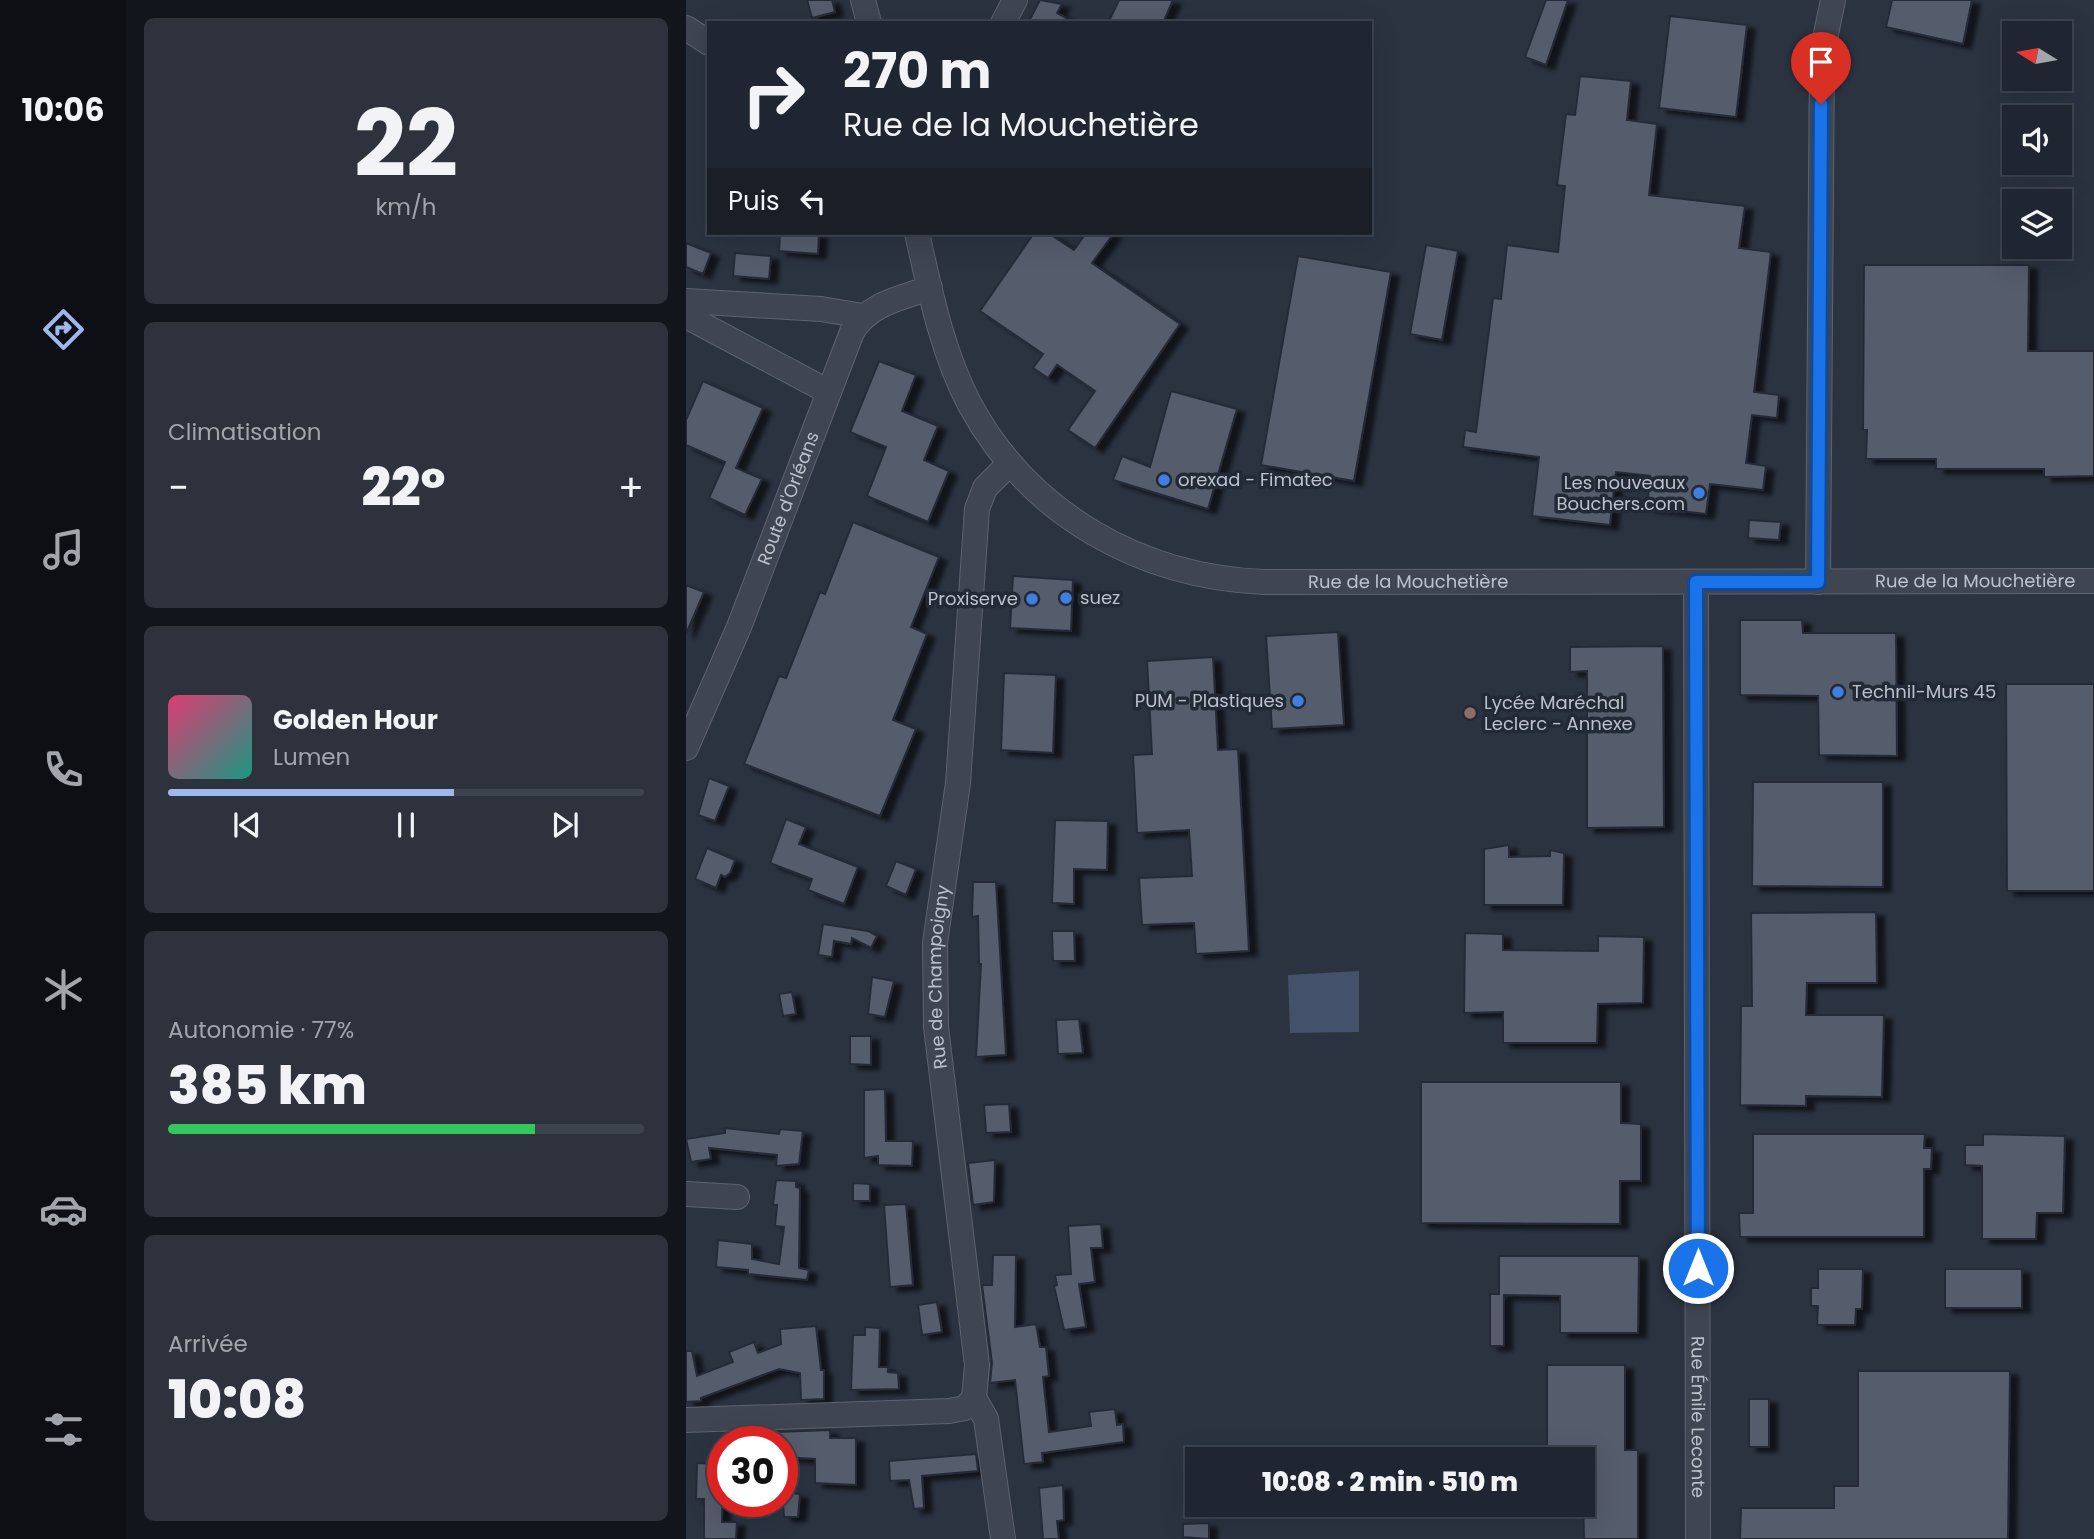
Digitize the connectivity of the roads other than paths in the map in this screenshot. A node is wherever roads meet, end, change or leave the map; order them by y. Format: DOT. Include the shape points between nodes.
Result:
graph roads {
  1 [pos="863,0"];
  2 [pos="1015,0"];
  3 [pos="1833,0"];
  4 [pos="868,21"];
  5 [pos="1004,21"];
  6 [pos="686,28"];
  7 [pos="707,42"];
  8 [pos="918,235"];
  9 [pos="930,289"];
  10 [pos="686,301"];
  11 [pos="686,316"];
  12 [pos="863,316"];
  13 [pos="829,392"];
  14 [pos="1009,464"];
  15 [pos="2094,581"];
  16 [pos="1696,582"];
  17 [pos="1818,582"];
  18 [pos="686,748"];
  19 [pos="686,1194"];
  20 [pos="737,1197"];
  21 [pos="974,1398"];
  22 [pos="686,1420"];
  23 [pos="1003,1539"];
  24 [pos="1698,1539"];
  1 -- 4 [label="street"];
  2 -- 5 [label="street"];
  3 -- 17 [label="street" via="1822,52"];
  6 -- 7 [label="street"];
  8 -- 9 [label="street, Rue de la Mouchetière"];
  9 -- 12 [label="street"];
  9 -- 14 [label="street, Rue de la Mouchetière" via="962,387"];
  10 -- 12 [label="street"];
  11 -- 13 [label="street"];
  12 -- 13 [label="street, Route d'Orléans" via="848,340"];
  13 -- 18 [label="street, Route d'Orléans" via="744,614"];
  14 -- 16 [label="street, Rue de la Mouchetière" via="1054,507 1090,532 1142,559 1190,573 1265,582"];
  14 -- 21 [label="street, Rue de Champoigny" via="985,488 978,509 958,783 935,943 936,1027 977,1365"];
  15 -- 17 [label="street, Rue de la Mouchetière"];
  16 -- 17 [label="street, Rue de la Mouchetière"];
  16 -- 24 [label="street, Rue Émile Leconte"];
  19 -- 20 [label="street"];
  21 -- 22 [label="street" via="965,1408 949,1411"];
  21 -- 23 [label="street, Rue de Champoigny" via="986,1419"];
}
